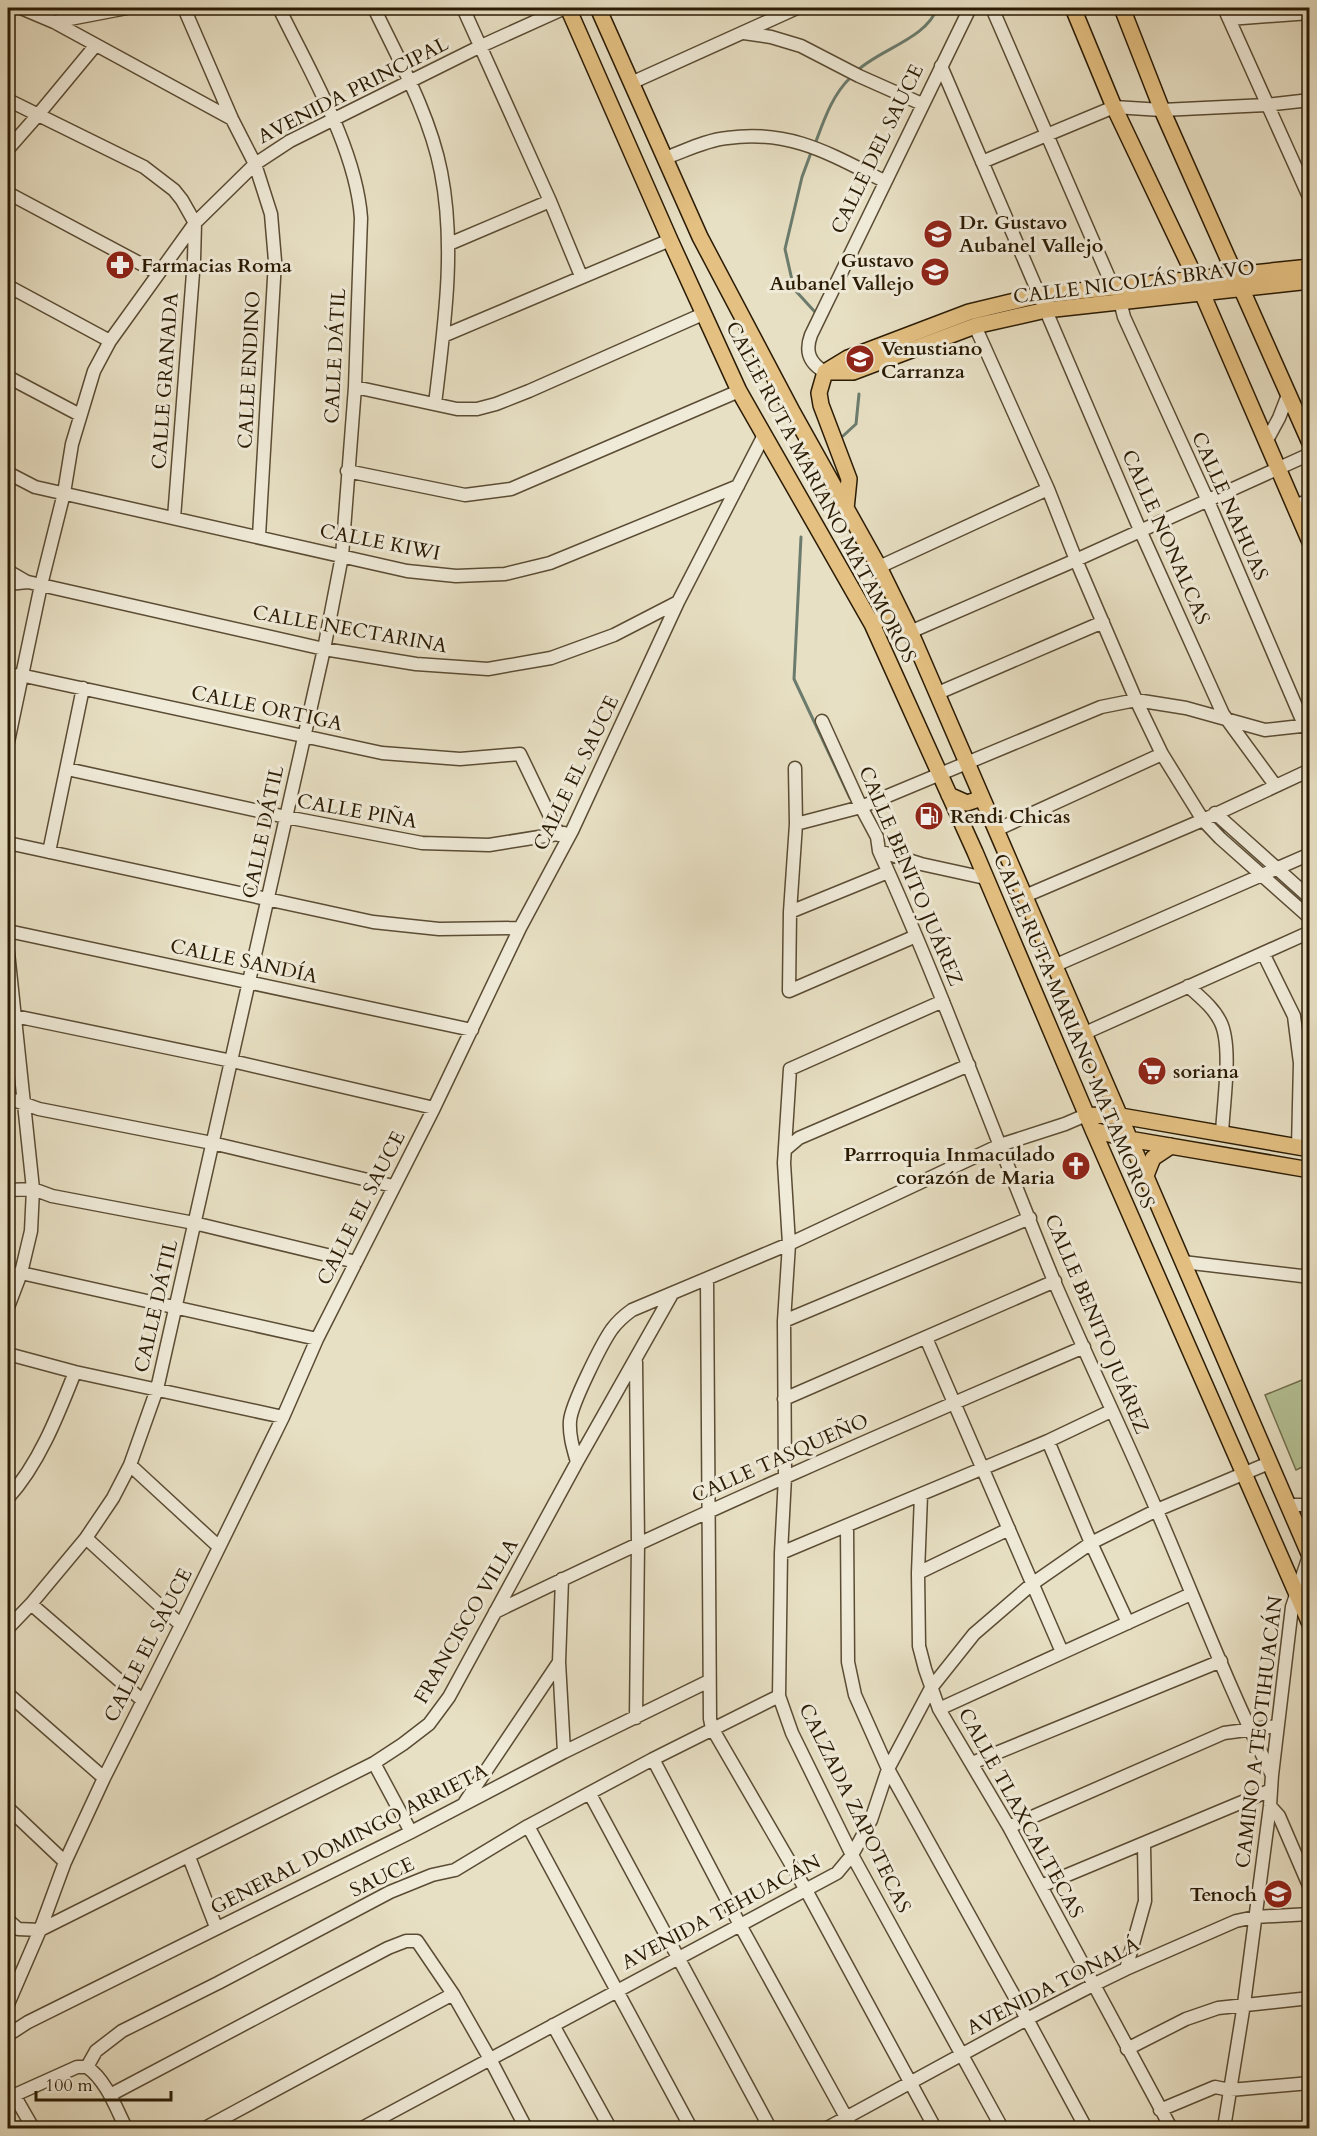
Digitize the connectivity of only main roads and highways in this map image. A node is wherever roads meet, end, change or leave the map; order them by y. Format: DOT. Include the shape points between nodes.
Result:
graph roads {
  1 [pos="567,8"];
  2 [pos="598,8"];
  3 [pos="1073,8"];
  4 [pos="1122,8"];
  5 [pos="1310,267"];
  6 [pos="1238,282"];
  7 [pos="1310,282"];
  8 [pos="1199,286"];
  9 [pos="1043,303"];
  10 [pos="825,372"];
  11 [pos="1310,442"];
  12 [pos="846,509"];
  13 [pos="1310,542"];
  14 [pos="872,624"];
  15 [pos="909,628"];
  16 [pos="949,795"];
  17 [pos="982,798"];
  18 [pos="1086,1115"];
  19 [pos="1121,1116"];
  20 [pos="1093,1130"];
  21 [pos="1129,1139"];
  22 [pos="1171,1146"];
  23 [pos="1304,1149"];
  24 [pos="1310,1170"];
  25 [pos="1145,1178"];
  26 [pos="1309,1556"];
  27 [pos="1310,1624"];
  1 -- 14 [label="main road, CALLE RUTA MARIANO MATAMOROS" via="739,392"];
  2 -- 12 [label="main road, CALLE RUTA MARIANO MATAMOROS" via="700,237"];
  3 -- 8 [label="main road" via="1114,107"];
  4 -- 6 [label="main road"];
  5 -- 6 [label="main road, CALLE NICOLÁS BRAVO"];
  6 -- 7 [label="main road, CALLE NICOLÁS BRAVO"];
  6 -- 8 [label="main road, CALLE NICOLÁS BRAVO"];
  6 -- 11 [label="main road"];
  8 -- 9 [label="main road, CALLE NICOLÁS BRAVO"];
  8 -- 13 [label="main road"];
  9 -- 10 [label="main road, CALLE NICOLÁS BRAVO" via="853,372"];
  9 -- 10 [label="main road, CALLE NICOLÁS BRAVO" via="969,312 848,358"];
  10 -- 12 [label="main road" via="819,393 849,479"];
  12 -- 15 [label="main road, CALLE RUTA MARIANO MATAMOROS"];
  14 -- 15 [label="main road" via="887,616"];
  14 -- 16 [label="main road, CALLE RUTA MARIANO MATAMOROS"];
  15 -- 17 [label="main road, CALLE RUTA MARIANO MATAMOROS"];
  16 -- 17 [label="main road" via="967,803"];
  16 -- 18 [label="main road, CALLE RUTA MARIANO MATAMOROS"];
  17 -- 19 [label="main road, CALLE RUTA MARIANO MATAMOROS"];
  18 -- 19 [label="main road"];
  18 -- 20 [label="main road, CALLE RUTA MARIANO MATAMOROS"];
  19 -- 21 [label="main road, CALLE RUTA MARIANO MATAMOROS"];
  19 -- 23 [label="main road"];
  20 -- 21 [label="main road"];
  20 -- 27 [label="main road, CALLE RUTA MARIANO MATAMOROS"];
  21 -- 22 [label="main road"];
  21 -- 25 [label="main road, CALLE RUTA MARIANO MATAMOROS"];
  22 -- 24 [label="main road"];
  22 -- 25 [label="main road" via="1153,1158"];
  25 -- 26 [label="main road, CALLE RUTA MARIANO MATAMOROS"];
}
